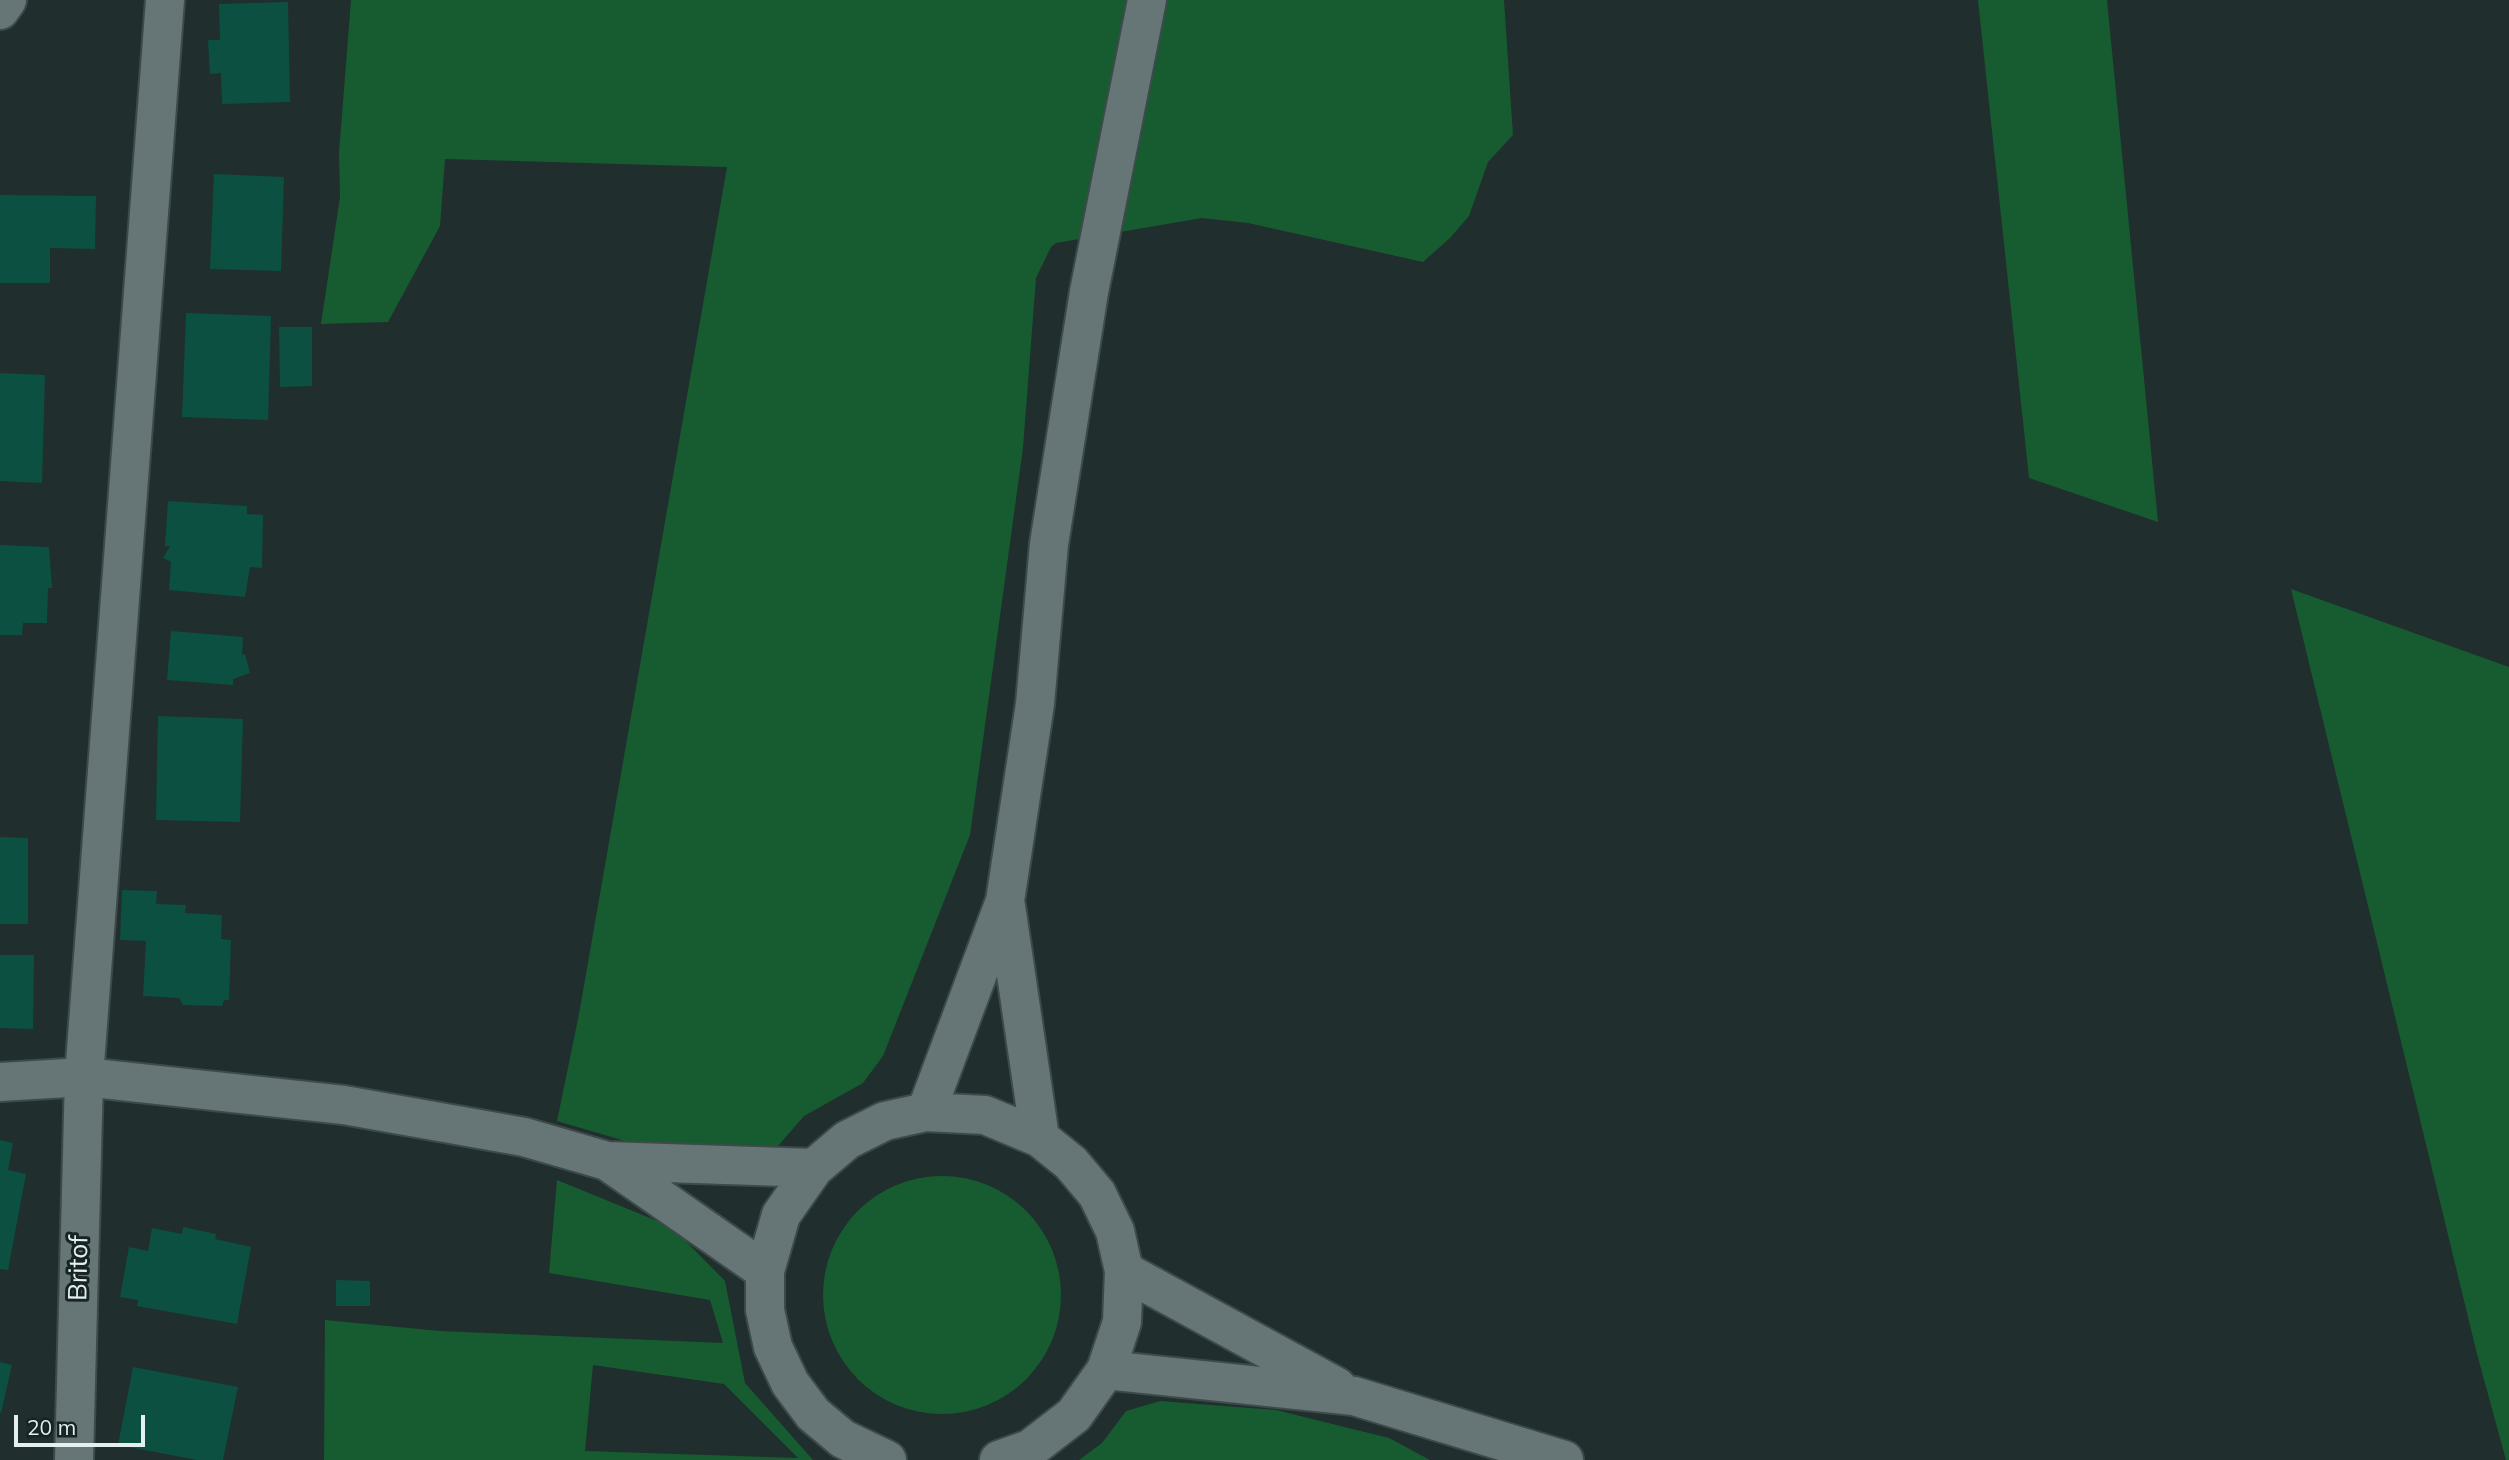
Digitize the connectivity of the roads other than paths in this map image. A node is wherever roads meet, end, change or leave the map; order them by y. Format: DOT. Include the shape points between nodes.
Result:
graph roads {
  1 [pos="7,0"];
  2 [pos="165,0"];
  3 [pos="1147,0"];
  4 [pos="0,10"];
  5 [pos="1005,901"];
  6 [pos="84,1077"];
  7 [pos="0,1082"];
  8 [pos="926,1112"];
  9 [pos="1040,1138"];
  10 [pos="607,1161"];
  11 [pos="814,1167"];
  12 [pos="765,1271"];
  13 [pos="1124,1271"];
  14 [pos="1105,1370"];
  15 [pos="1354,1396"];
  16 [pos="880,1459"];
  17 [pos="74,1460"];
  18 [pos="999,1460"];
  19 [pos="1564,1460"];
  1 -- 4 [label="main road"];
  2 -- 6 [label="main road, Britof"];
  3 -- 5 [label="main road" via="1089,292 1059,478 1035,704"];
  5 -- 8 [label="main road"];
  5 -- 9 [label="main road"];
  6 -- 7 [label="main road"];
  6 -- 10 [label="main road" via="344,1105 524,1137"];
  6 -- 17 [label="main road, Britof"];
  8 -- 9 [label="main road" via="985,1115"];
  8 -- 11 [label="main road" via="875,1125 846,1140"];
  9 -- 13 [label="main road" via="1071,1163 1097,1194 1115,1231"];
  10 -- 11 [label="main road"];
  10 -- 12 [label="main road"];
  11 -- 12 [label="main road" via="781,1215"];
  12 -- 16 [label="main road" via="765,1310 773,1347 790,1383 813,1414 843,1439"];
  13 -- 14 [label="main road" via="1122,1322"];
  13 -- 15 [label="main road"];
  14 -- 15 [label="main road"];
  14 -- 18 [label="main road" via="1074,1415 1030,1449"];
  15 -- 19 [label="main road"];
}
